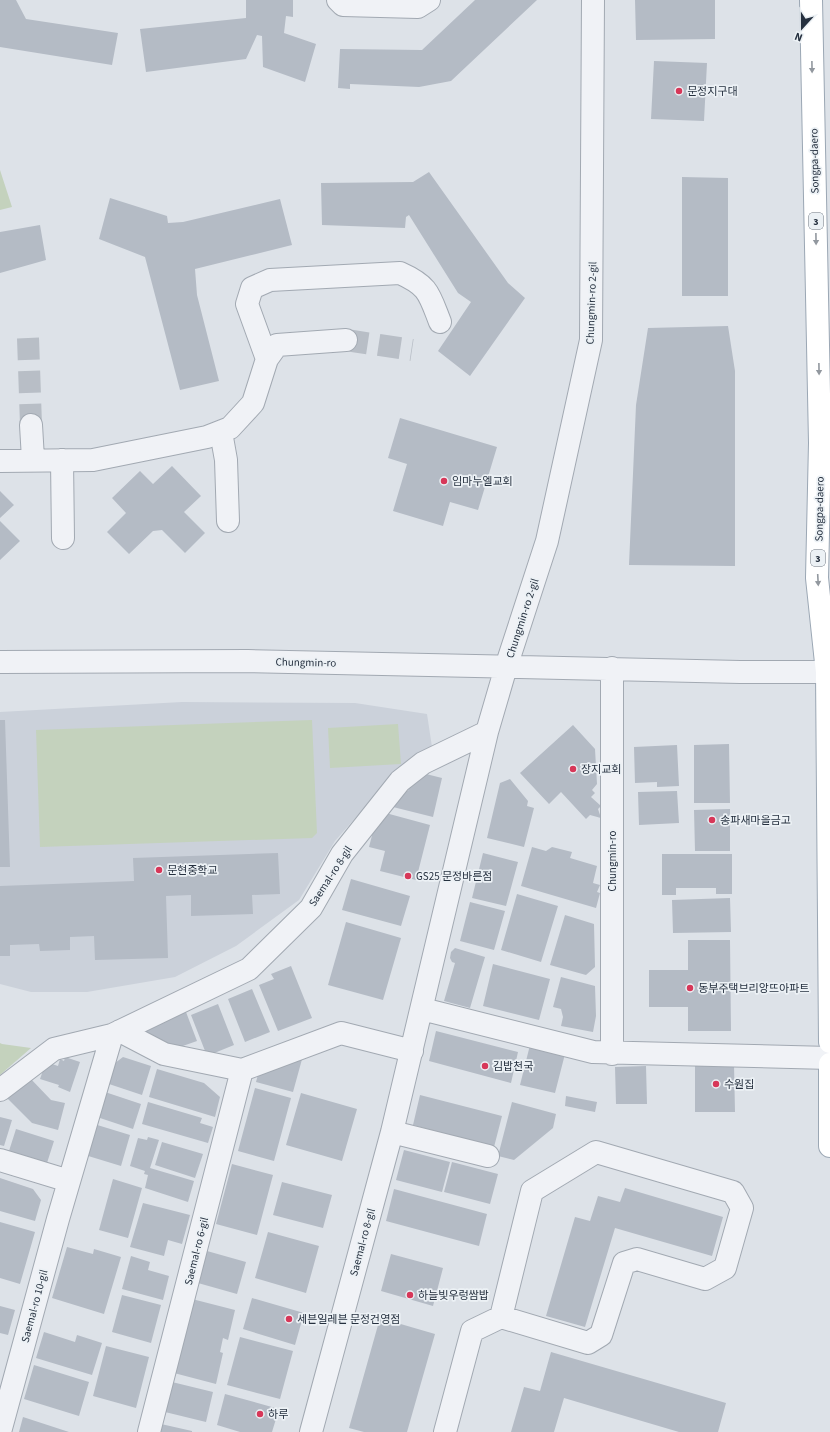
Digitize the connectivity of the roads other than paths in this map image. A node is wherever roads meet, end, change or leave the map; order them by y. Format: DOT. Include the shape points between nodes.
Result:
graph roads {
  1 [pos="338,0"];
  2 [pos="429,0"];
  3 [pos="593,0"];
  4 [pos="811,0"];
  5 [pos="440,322"];
  6 [pos="346,340"];
  7 [pos="267,359"];
  8 [pos="31,425"];
  9 [pos="220,432"];
  10 [pos="33,459"];
  11 [pos="62,460"];
  12 [pos="0,461"];
  13 [pos="228,521"];
  14 [pos="63,538"];
  15 [pos="0,662"];
  16 [pos="506,667"];
  17 [pos="612,668"];
  18 [pos="829,669"];
  19 [pos="488,732"];
  20 [pos="422,1009"];
  21 [pos="116,1033"];
  22 [pos="830,1042"];
  23 [pos="412,1051"];
  24 [pos="612,1054"];
  25 [pos="830,1058"];
  26 [pos="830,1064"];
  27 [pos="242,1070"];
  28 [pos="0,1090"];
  29 [pos="830,1094"];
  30 [pos="392,1132"];
  31 [pos="830,1146"];
  32 [pos="488,1156"];
  33 [pos="0,1160"];
  34 [pos="69,1181"];
  35 [pos="501,1317"];
  36 [pos="0,1432"];
  37 [pos="149,1432"];
  38 [pos="310,1432"];
  39 [pos="445,1432"];
  1 -- 2 [label="street" via="343,5 418,7"];
  3 -- 16 [label="street, Chungmin-ro 2-gil" via="591,340 547,541"];
  4 -- 18 [label="main road, Songpa-daero / 3, one-way" via="820,443 817,578"];
  5 -- 7 [label="street" via="427,290 417,281 400,273 270,280 252,288 247,304"];
  6 -- 7 [label="street" via="277,345"];
  7 -- 9 [label="street" via="253,403 230,428"];
  8 -- 10 [label="street"];
  9 -- 11 [label="street" via="93,460"];
  9 -- 13 [label="street" via="226,460"];
  10 -- 11 [label="street"];
  10 -- 12 [label="street"];
  11 -- 14 [label="street"];
  15 -- 16 [label="street, Chungmin-ro" via="248,660"];
  16 -- 17 [label="street, Chungmin-ro"];
  16 -- 19 [label="street, Saemal-ro 8-gil"];
  17 -- 18 [label="street, Chungmin-ro"];
  17 -- 24 [label="street, Chungmin-ro"];
  18 -- 22 [label="main road, Songpa-daero / 3"];
  19 -- 20 [label="street, Saemal-ro 8-gil"];
  19 -- 21 [label="street, Saemal-ro 8-gil" via="423,763 400,781 342,854 311,908 249,970"];
  20 -- 23 [label="street, Saemal-ro 8-gil"];
  20 -- 24 [label="street" via="593,1052"];
  21 -- 27 [label="street" via="164,1054"];
  21 -- 28 [label="street, Saemal-ro 8-gil" via="54,1049"];
  21 -- 34 [label="street, Saemal-ro 10-gil"];
  23 -- 27 [label="street" via="341,1033"];
  23 -- 30 [label="street, Saemal-ro 8-gil"];
  24 -- 25 [label="street"];
  26 -- 29 [label="main road"];
  27 -- 37 [label="street, Saemal-ro 6-gil"];
  29 -- 31 [label="main road"];
  30 -- 32 [label="street"];
  30 -- 38 [label="street, Saemal-ro 8-gil"];
  33 -- 34 [label="street"];
  34 -- 36 [label="street, Saemal-ro 10-gil"];
  35 -- 35 [label="street" via="532,1191 596,1152 732,1192 742,1208 725,1268 705,1279 637,1258 624,1263 601,1335 588,1343"];
  35 -- 39 [label="street" via="472,1331"];
}
